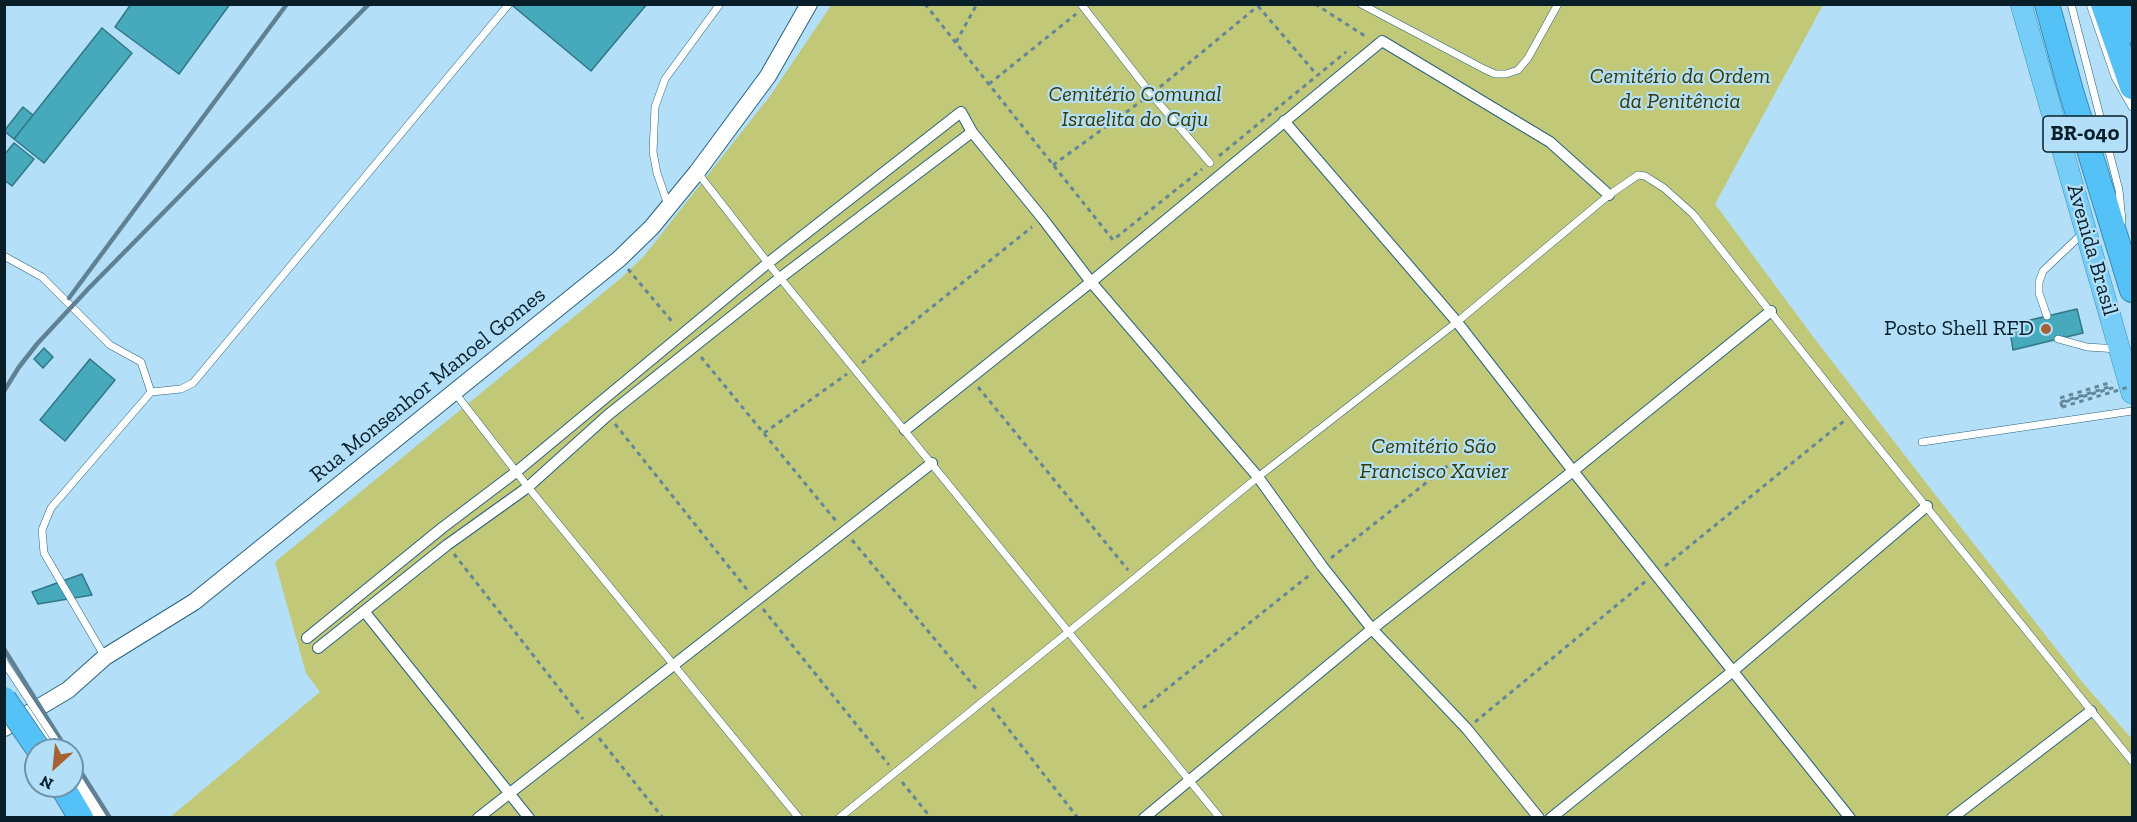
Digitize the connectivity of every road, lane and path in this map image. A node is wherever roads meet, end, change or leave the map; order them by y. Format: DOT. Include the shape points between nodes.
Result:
graph roads {
  1 [pos="509,4"];
  2 [pos="720,4"];
  3 [pos="809,4"];
  4 [pos="925,4"];
  5 [pos="977,4"];
  6 [pos="1315,4"];
  7 [pos="1361,4"];
  8 [pos="1558,4"];
  9 [pos="2020,4"];
  10 [pos="2047,4"];
  11 [pos="2071,4"];
  12 [pos="2090,4"];
  13 [pos="2103,4"];
  14 [pos="2122,4"];
  15 [pos="1257,5"];
  16 [pos="1083,6"];
  17 [pos="2133,31"];
  18 [pos="956,42"];
  19 [pos="1358,42"];
  20 [pos="1350,49"];
  21 [pos="1317,75"];
  22 [pos="989,84"];
  23 [pos="2133,87"];
  24 [pos="1151,94"];
  25 [pos="2133,108"];
  26 [pos="1284,121"];
  27 [pos="972,132"];
  28 [pos="1210,163"];
  29 [pos="1053,165"];
  30 [pos="698,172"];
  31 [pos="1609,195"];
  32 [pos="669,207"];
  33 [pos="1043,219"];
  34 [pos="2087,230"];
  35 [pos="4,256"];
  36 [pos="768,263"];
  37 [pos="2125,263"];
  38 [pos="780,278"];
  39 [pos="1091,282"];
  40 [pos="2133,290"];
  41 [pos="1771,311"];
  42 [pos="2048,316"];
  43 [pos="1457,322"];
  44 [pos="2058,339"];
  45 [pos="2120,349"];
  46 [pos="855,369"];
  47 [pos="971,378"];
  48 [pos="2131,385"];
  49 [pos="151,392"];
  50 [pos="454,392"];
  51 [pos="2133,411"];
  52 [pos="608,415"];
  53 [pos="905,430"];
  54 [pos="764,434"];
  55 [pos="1922,442"];
  56 [pos="932,463"];
  57 [pos="1450,464"];
  58 [pos="1573,471"];
  59 [pos="516,472"];
  60 [pos="1258,477"];
  61 [pos="528,487"];
  62 [pos="1927,506"];
  63 [pos="447,545"];
  64 [pos="1322,566"];
  65 [pos="1135,578"];
  66 [pos="755,600"];
  67 [pos="364,611"];
  68 [pos="1372,629"];
  69 [pos="1069,630"];
  70 [pos="307,638"];
  71 [pos="318,648"];
  72 [pos="105,657"];
  73 [pos="4,662"];
  74 [pos="674,665"];
  75 [pos="1733,671"];
  76 [pos="4,699"];
  77 [pos="2091,711"];
  78 [pos="31,712"];
  79 [pos="1137,713"];
  80 [pos="4,728"];
  81 [pos="592,729"];
  82 [pos="31,738"];
  83 [pos="47,738"];
  84 [pos="54,738"];
  85 [pos="2133,761"];
  86 [pos="894,772"];
  87 [pos="1190,780"];
  88 [pos="84,785"];
  89 [pos="509,792"];
  90 [pos="84,796"];
  91 [pos="69,798"];
  92 [pos="81,818"];
  93 [pos="98,818"];
  94 [pos="104,818"];
  95 [pos="478,818"];
  96 [pos="529,818"];
  97 [pos="663,818"];
  98 [pos="799,818"];
  99 [pos="839,818"];
  100 [pos="932,818"];
  101 [pos="1144,818"];
  102 [pos="1220,818"];
  103 [pos="1539,818"];
  104 [pos="1551,818"];
  105 [pos="1850,818"];
  106 [pos="1952,818"];
  1 -- 49 [label="lane" via="193,383 181,389"];
  2 -- 32 [label="lane" via="665,79 655,107 653,152"];
  3 -- 30 [label="street, Rua Monsenhor Manoel Gomes" via="768,76"];
  4 -- 18 [label="path"];
  5 -- 18 [label="path"];
  6 -- 19 [label="path" via="1366,35"];
  7 -- 8 [label="lane" via="1495,74 1518,70"];
  9 -- 34 [label="highway, Avenida Brasil"];
  10 -- 37 [label="highway, Avenida Brasil / BR-040"];
  11 -- 37 [label="lane" via="2120,190"];
  12 -- 25 [label="lane" via="2115,77"];
  13 -- 23 [label="highway, BR-040"];
  14 -- 17 [label="highway"];
  15 -- 21 [label="path"];
  15 -- 24 [label="path"];
  16 -- 22 [label="path"];
  16 -- 24 [label="lane"];
  18 -- 22 [label="path"];
  20 -- 21 [label="path"];
  21 -- 28 [label="path"];
  22 -- 29 [label="path"];
  24 -- 28 [label="lane"];
  24 -- 29 [label="path"];
  26 -- 31 [label="street" via="1382,41 1550,142"];
  26 -- 39 [label="street"];
  26 -- 43 [label="street"];
  27 -- 33 [label="street"];
  27 -- 36 [label="street" via="961,112"];
  27 -- 38 [label="street"];
  28 -- 29 [label="path" via="1113,240"];
  30 -- 32 [label="street, Rua Monsenhor Manoel Gomes"];
  30 -- 36 [label="lane"];
  31 -- 41 [label="lane" via="1638,175 1664,188 1694,214"];
  31 -- 43 [label="lane"];
  32 -- 50 [label="street, Rua Monsenhor Manoel Gomes" via="619,259"];
  33 -- 39 [label="street"];
  33 -- 46 [label="path"];
  34 -- 42 [label="lane" via="2043,271 2039,293"];
  34 -- 45 [label="highway, Avenida Brasil"];
  35 -- 49 [label="lane" via="42,277 110,345 141,362"];
  36 -- 38 [label="lane"];
  36 -- 59 [label="street"];
  37 -- 40 [label="highway, Avenida Brasil / BR-040"];
  38 -- 46 [label="lane"];
  38 -- 52 [label="street"];
  39 -- 47 [label="street"];
  39 -- 60 [label="street"];
  41 -- 58 [label="street"];
  41 -- 62 [label="lane"];
  43 -- 58 [label="street"];
  43 -- 60 [label="lane"];
  44 -- 45 [label="lane" via="2087,347"];
  45 -- 48 [label="highway, Avenida Brasil"];
  46 -- 53 [label="lane"];
  46 -- 54 [label="path"];
  47 -- 53 [label="street"];
  47 -- 65 [label="path"];
  48 -- 48 [label="path, bridge" via="2062,407 2061,403 2112,388 2112,386 2061,402 2060,398"];
  49 -- 72 [label="lane" via="55,502 42,530 48,563"];
  50 -- 59 [label="lane"];
  50 -- 72 [label="street, Rua Monsenhor Manoel Gomes" via="194,602"];
  51 -- 55 [label="lane"];
  52 -- 61 [label="street"];
  52 -- 66 [label="path"];
  53 -- 56 [label="lane"];
  56 -- 66 [label="street"];
  56 -- 69 [label="lane"];
  57 -- 64 [label="path"];
  58 -- 68 [label="street"];
  58 -- 75 [label="street"];
  59 -- 61 [label="lane"];
  59 -- 70 [label="street"];
  60 -- 64 [label="street"];
  60 -- 65 [label="lane"];
  61 -- 63 [label="street"];
  61 -- 74 [label="lane"];
  62 -- 75 [label="street"];
  62 -- 77 [label="lane"];
  63 -- 67 [label="street"];
  63 -- 81 [label="path"];
  64 -- 68 [label="street"];
  64 -- 79 [label="path"];
  65 -- 69 [label="lane"];
  66 -- 74 [label="street"];
  66 -- 86 [label="path"];
  67 -- 71 [label="street"];
  67 -- 89 [label="street"];
  68 -- 87 [label="street"];
  68 -- 103 [label="street" via="1467,729"];
  69 -- 79 [label="lane"];
  69 -- 86 [label="lane"];
  72 -- 78 [label="street, Rua Monsenhor Manoel Gomes" via="68,690"];
  73 -- 84 [label="lane, bridge"];
  74 -- 81 [label="street"];
  74 -- 98 [label="lane"];
  75 -- 104 [label="street"];
  75 -- 105 [label="street"];
  76 -- 82 [label="highway, bridge"];
  77 -- 85 [label="lane"];
  77 -- 106 [label="street"];
  78 -- 80 [label="street, Rua Monsenhor Manoel Gomes"];
  78 -- 83 [label="lane"];
  79 -- 87 [label="lane"];
  81 -- 89 [label="street"];
  81 -- 97 [label="path"];
  86 -- 99 [label="lane"];
  86 -- 100 [label="path"];
  87 -- 101 [label="street"];
  87 -- 102 [label="lane"];
  88 -- 94 [label="lane"];
  89 -- 95 [label="street"];
  89 -- 96 [label="street"];
  90 -- 93 [label="lane"];
  91 -- 92 [label="highway"];
}
